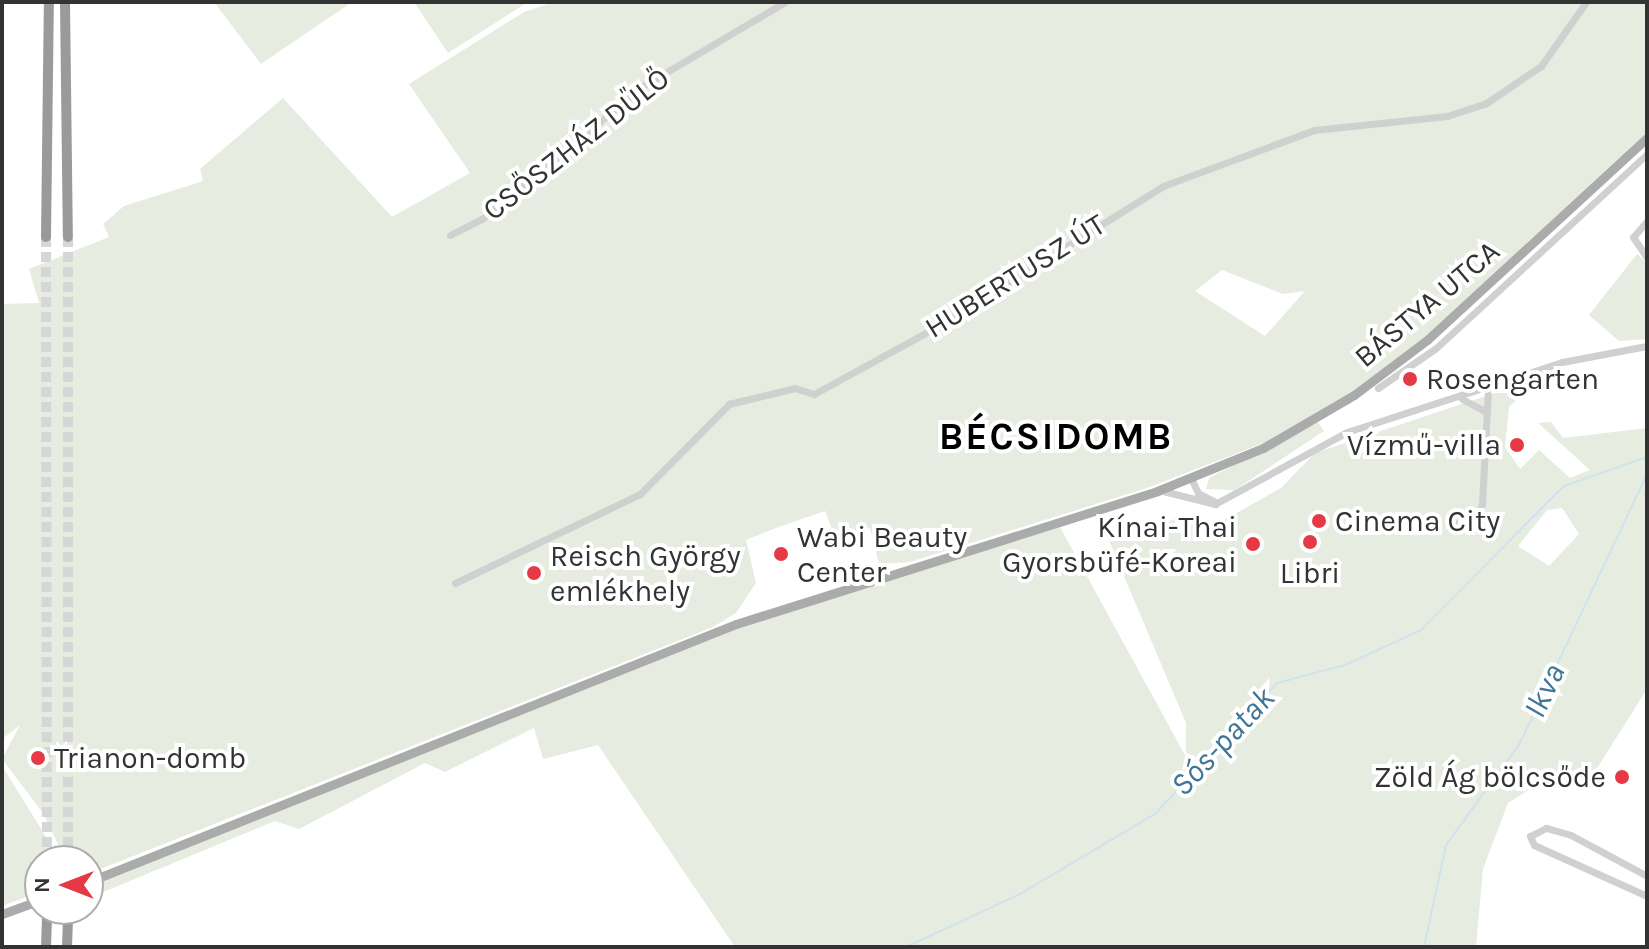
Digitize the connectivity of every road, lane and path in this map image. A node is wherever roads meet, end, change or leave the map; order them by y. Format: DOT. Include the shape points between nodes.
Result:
graph roads {
  1 [pos="49,2"];
  2 [pos="65,2"];
  3 [pos="785,2"];
  4 [pos="1586,2"];
  5 [pos="1647,138"];
  6 [pos="1647,154"];
  7 [pos="1647,221"];
  8 [pos="450,235"];
  9 [pos="46,237"];
  10 [pos="68,237"];
  11 [pos="1647,258"];
  12 [pos="1647,346"];
  13 [pos="1378,388"];
  14 [pos="1488,388"];
  15 [pos="1455,399"];
  16 [pos="1486,412"];
  17 [pos="1212,470"];
  18 [pos="1191,478"];
  19 [pos="1157,491"];
  20 [pos="1196,496"];
  21 [pos="1459,522"];
  22 [pos="455,583"];
  23 [pos="104,876"];
  24 [pos="1647,876"];
  25 [pos="1647,896"];
  26 [pos="24,906"];
  27 [pos="2,914"];
  28 [pos="47,925"];
  29 [pos="68,925"];
  30 [pos="46,947"];
  31 [pos="67,947"];
  1 -- 9 [label="highway"];
  2 -- 10 [label="highway"];
  3 -- 8 [label="street, CSŐSZHÁZ DŰLŐ" via="643,86 482,219"];
  4 -- 22 [label="street, HUBERTUSZ ÚT" via="1541,66 1485,104 1434,118 1314,130 1163,186 940,325 814,394 795,388 729,404 640,494"];
  5 -- 17 [label="main road, BÁSTYA UTCA" via="1391,369 1298,430"];
  6 -- 13 [label="street" via="1436,348"];
  7 -- 11 [label="street" via="1633,247"];
  12 -- 14 [label="street" via="1569,360"];
  14 -- 15 [label="street"];
  14 -- 16 [label="street"];
  15 -- 16 [label="street" via="1476,401"];
  15 -- 20 [label="street" via="1336,436 1220,502"];
  16 -- 21 [label="street" via="1482,504 1475,528"];
  17 -- 18 [label="main road, BÁSTYA UTCA"];
  17 -- 20 [label="street" via="1199,480"];
  18 -- 19 [label="main road, BÁSTYA UTCA"];
  18 -- 20 [label="street"];
  19 -- 20 [label="street"];
  19 -- 23 [label="main road, BÁSTYA UTCA" via="794,603"];
  24 -- 25 [label="street" via="1558,831 1536,829 1530,836 1534,845"];
  26 -- 27 [label="main road"];
  28 -- 30 [label="highway"];
  29 -- 31 [label="highway"];
}
